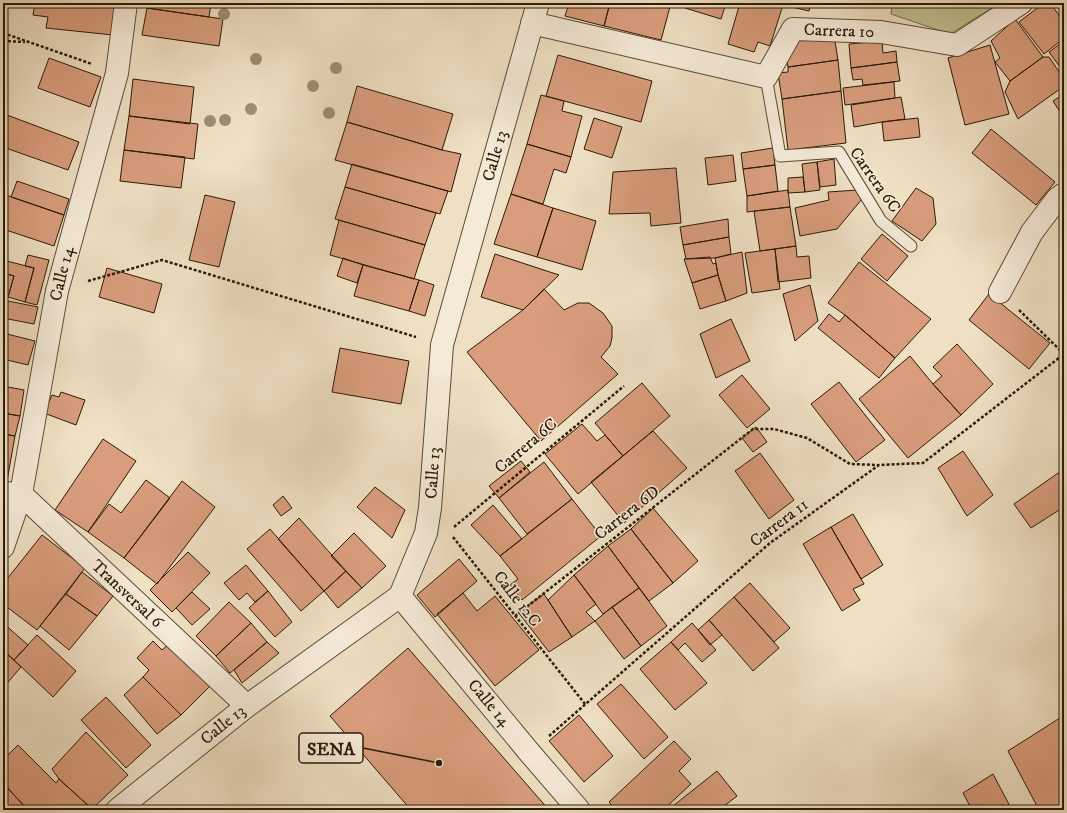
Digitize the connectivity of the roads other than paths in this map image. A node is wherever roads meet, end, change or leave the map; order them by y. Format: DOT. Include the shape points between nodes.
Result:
graph roads {
  1 [pos="126,3"];
  2 [pos="1021,3"];
  3 [pos="535,13"];
  4 [pos="766,77"];
  5 [pos="1064,194"];
  6 [pos="912,246"];
  7 [pos="1000,292"];
  8 [pos="12,493"];
  9 [pos="3,546"];
  10 [pos="400,596"];
  11 [pos="247,706"];
  12 [pos="117,810"];
  13 [pos="579,810"];
  1 -- 8 [label="street, Calle 14" via="117,73 56,291"];
  2 -- 4 [label="street, Carrera 10" via="957,45 881,32 793,30"];
  3 -- 4 [label="street"];
  3 -- 10 [label="street, Calle 13" via="442,345 426,533"];
  4 -- 6 [label="lane, Carrera 6C" via="780,156 839,152 881,221"];
  5 -- 7 [label="street" via="1057,199 1032,232"];
  8 -- 9 [label="street, Calle 14"];
  8 -- 11 [label="street, Transversal 6"];
  10 -- 11 [label="street, Calle 13"];
  10 -- 13 [label="street, Calle 14"];
  11 -- 12 [label="street, Calle 13"];
}
